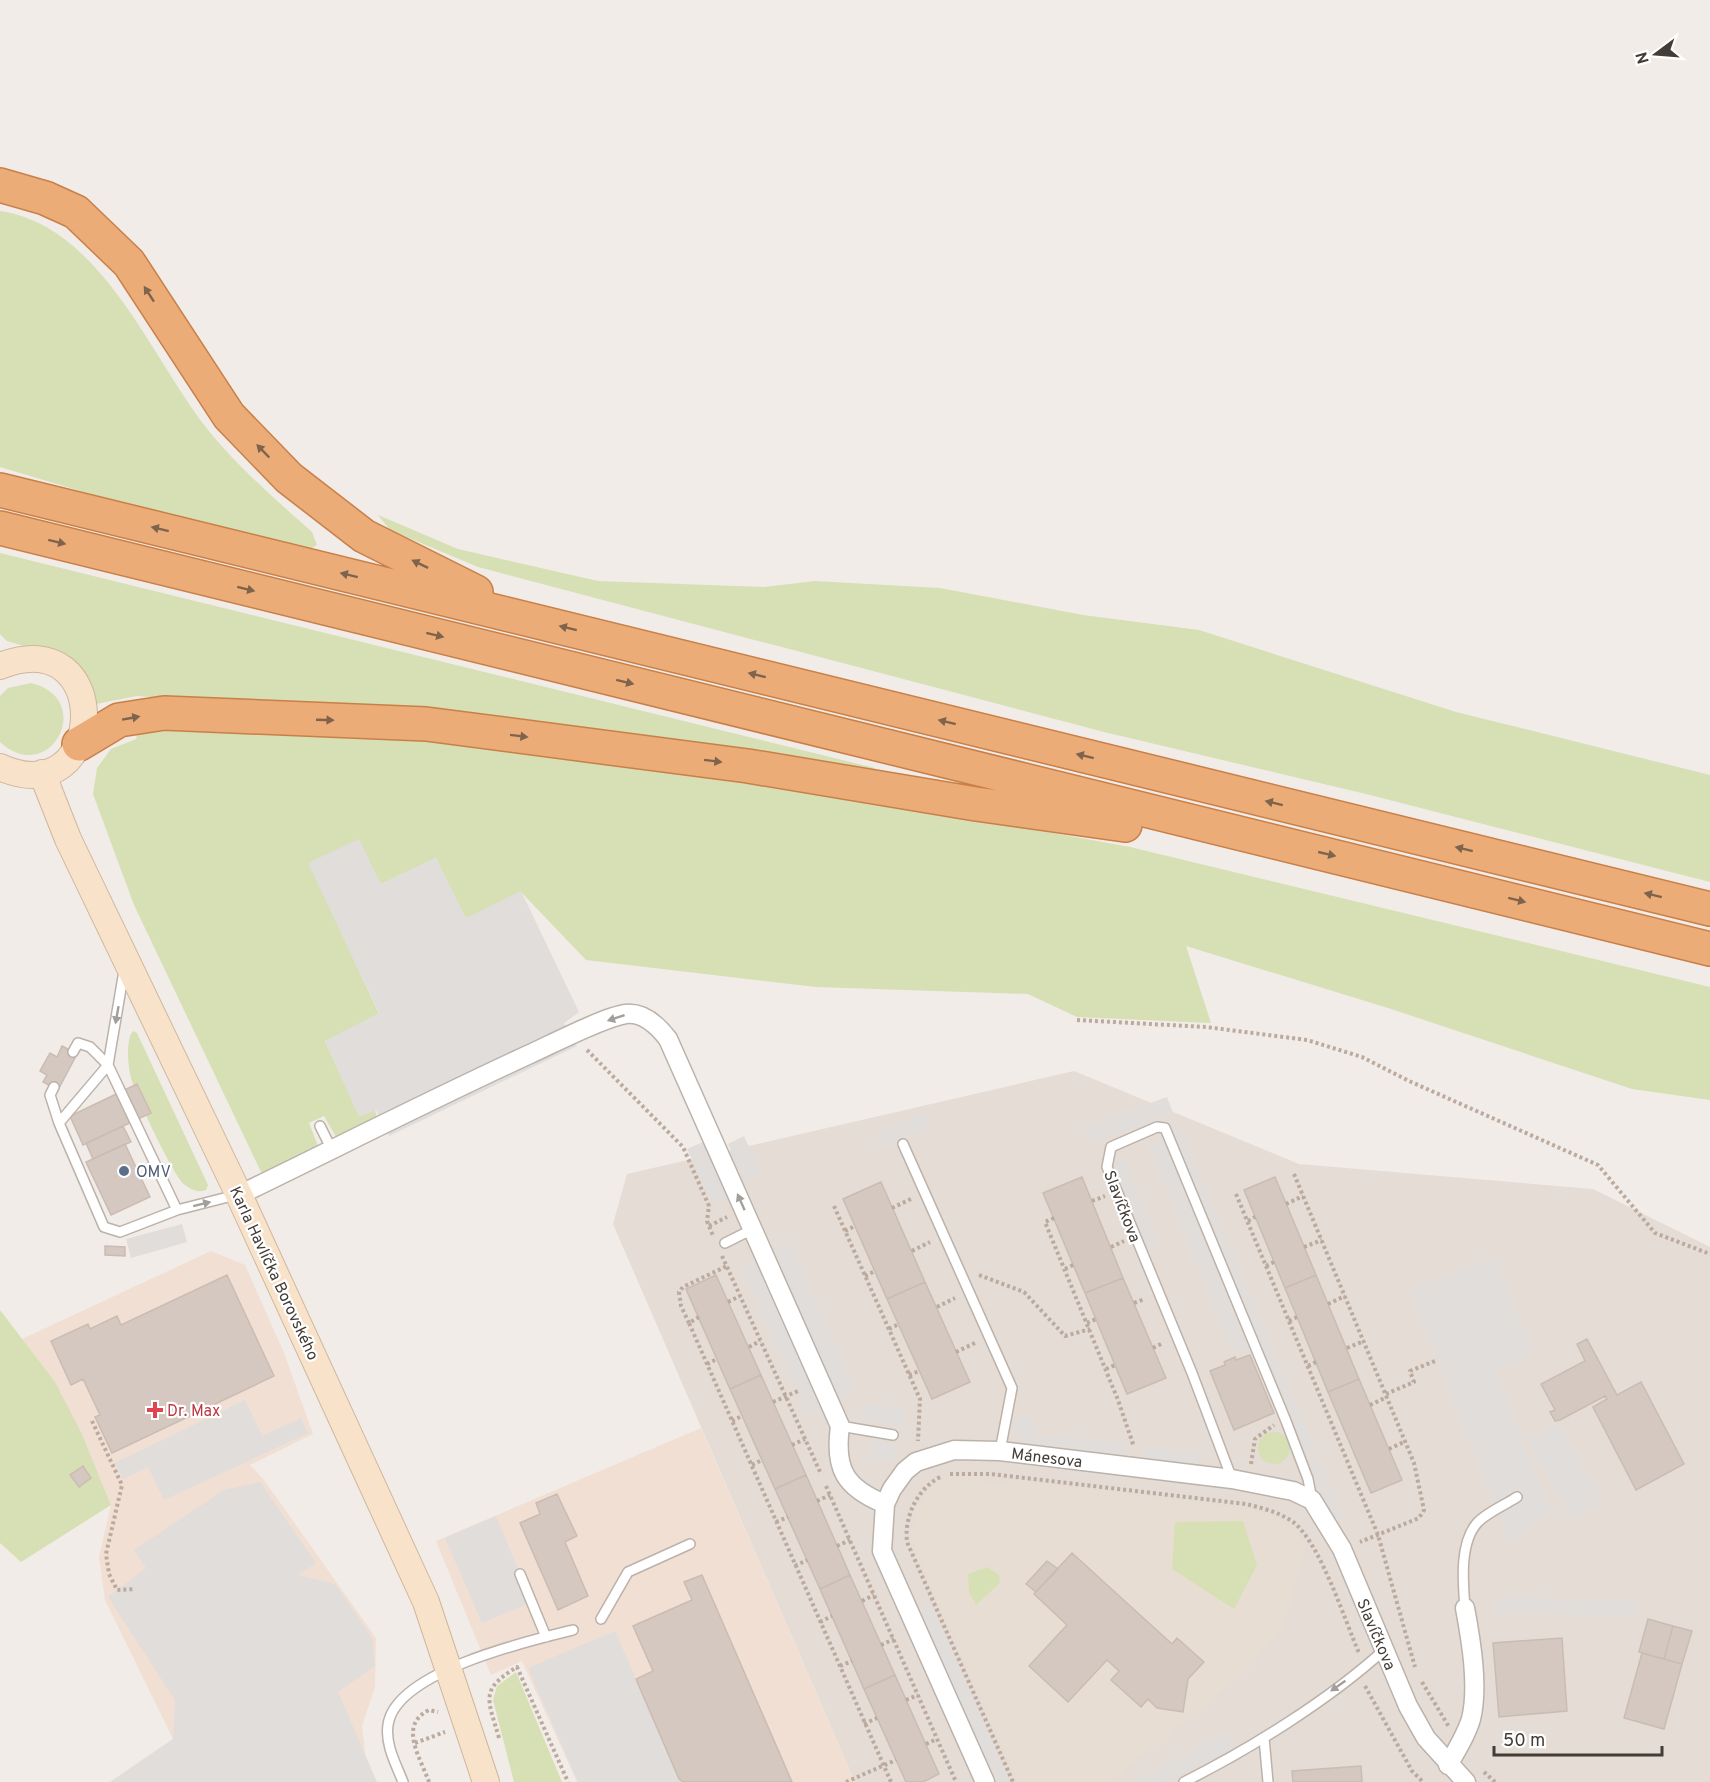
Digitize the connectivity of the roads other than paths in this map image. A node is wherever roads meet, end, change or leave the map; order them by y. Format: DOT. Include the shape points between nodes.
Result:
graph roads {
  1 [pos="0,185"];
  2 [pos="0,490"];
  3 [pos="0,528"];
  4 [pos="528,619"];
  5 [pos="0,666"];
  6 [pos="79,744"];
  7 [pos="0,767"];
  8 [pos="42,772"];
  9 [pos="1270,842"];
  10 [pos="1710,909"];
  11 [pos="1710,949"];
  12 [pos="127,957"];
  13 [pos="73,1052"];
  14 [pos="108,1065"];
  15 [pos="54,1088"];
  16 [pos="59,1123"];
  17 [pos="320,1126"];
  18 [pos="903,1144"];
  19 [pos="332,1150"];
  20 [pos="239,1195"];
  21 [pos="177,1210"];
  22 [pos="753,1229"];
  23 [pos="721,1246"];
  24 [pos="840,1426"];
  25 [pos="893,1435"];
  26 [pos="1000,1451"];
  27 [pos="1240,1481"];
  28 [pos="1517,1497"];
  29 [pos="1312,1500"];
  30 [pos="885,1504"];
  31 [pos="690,1544"];
  32 [pos="520,1574"];
  33 [pos="1465,1608"];
  34 [pos="601,1618"];
  35 [pos="573,1630"];
  36 [pos="546,1636"];
  37 [pos="1384,1650"];
  38 [pos="450,1668"];
  39 [pos="1264,1738"];
  40 [pos="1448,1765"];
  41 [pos="403,1782"];
  42 [pos="486,1782"];
  43 [pos="985,1782"];
  44 [pos="1184,1782"];
  45 [pos="1268,1782"];
  46 [pos="1466,1782"];
  4 -- 1 [label="highway, one-way" via="364,537 289,478 229,416 129,263 76,212"];
  4 -- 2 [label="highway, one-way"];
  3 -- 9 [label="highway, one-way"];
  10 -- 4 [label="highway, one-way"];
  5 -- 6 [label="street" via="14,660 36,659 69,675 78,687 86,715"];
  6 -- 8 [label="street" via="63,762"];
  6 -- 9 [label="highway, one-way" via="119,720 164,713 426,724 748,766 976,804"];
  7 -- 8 [label="street" via="21,774"];
  8 -- 12 [label="street, Karla Havlíčka Borovského" via="68,839"];
  9 -- 11 [label="highway, one-way" via="1390,868"];
  12 -- 14 [label="lane, one-way"];
  12 -- 20 [label="street, Karla Havlíčka Borovského"];
  13 -- 14 [label="lane" via="78,1043 90,1047"];
  14 -- 16 [label="lane"];
  14 -- 21 [label="lane"];
  15 -- 16 [label="lane" via="50,1095"];
  16 -- 21 [label="lane" via="104,1227 120,1232"];
  17 -- 19 [label="lane"];
  18 -- 26 [label="lane" via="1012,1388"];
  19 -- 20 [label="street"];
  22 -- 19 [label="street, one-way" via="668,1038 642,1016 629,1014 573,1035"];
  21 -- 20 [label="lane, one-way"];
  20 -- 38 [label="street, Karla Havlíčka Borovského" via="394,1529"];
  22 -- 23 [label="lane"];
  22 -- 24 [label="street"];
  24 -- 25 [label="lane"];
  24 -- 30 [label="street" via="837,1450 849,1481 861,1494"];
  26 -- 27 [label="street, Mánesova"];
  26 -- 30 [label="street, Mánesova" via="954,1450 916,1462 905,1471"];
  27 -- 29 [label="street" via="1293,1491"];
  27 -- 29 [label="lane, Slavíčkova" via="1107,1167 1111,1147 1157,1127 1165,1128 1286,1421"];
  28 -- 33 [label="lane" via="1478,1522 1471,1534 1466,1550"];
  29 -- 37 [label="street, Slavíčkova" via="1342,1549"];
  30 -- 43 [label="street" via="882,1551"];
  31 -- 34 [label="lane" via="628,1572"];
  32 -- 36 [label="lane"];
  33 -- 40 [label="street" via="1471,1640 1473,1705 1463,1739"];
  35 -- 36 [label="lane"];
  36 -- 38 [label="lane"];
  37 -- 39 [label="lane, one-way"];
  37 -- 40 [label="street, Slavíčkova" via="1408,1706 1426,1738"];
  38 -- 41 [label="lane" via="404,1695 390,1715 388,1741"];
  38 -- 42 [label="street, Karla Havlíčka Borovského"];
  39 -- 44 [label="lane"];
  39 -- 45 [label="lane"];
  40 -- 46 [label="street, Slavíčkova"];
}
